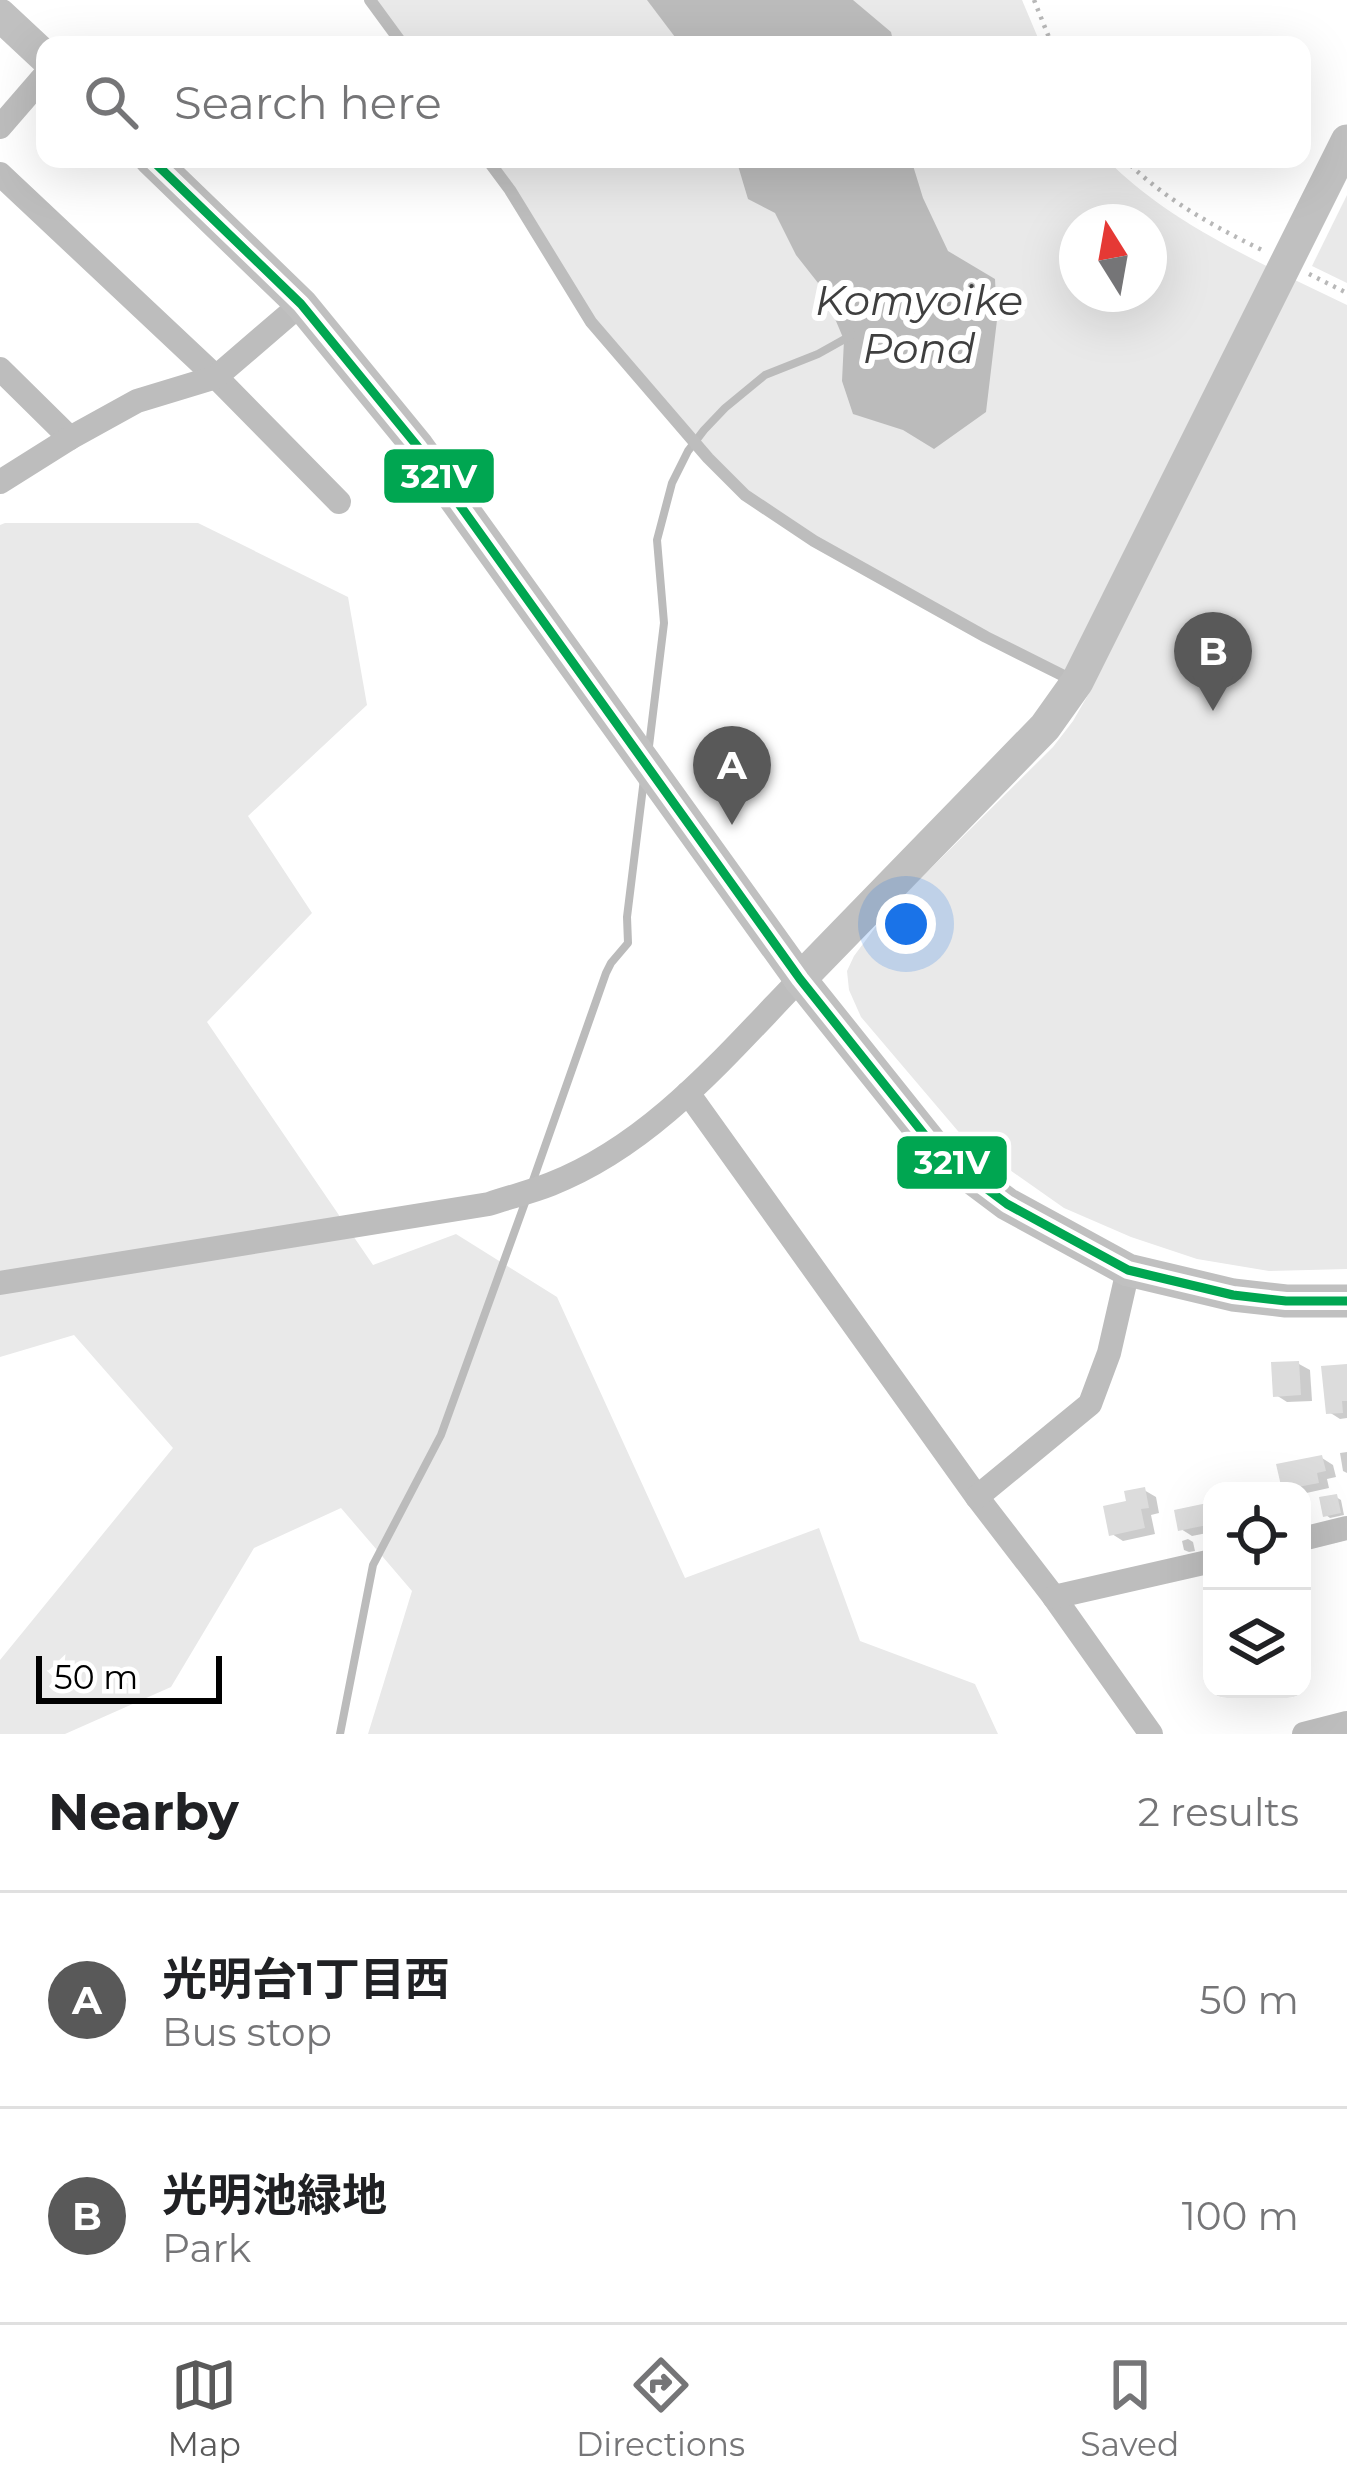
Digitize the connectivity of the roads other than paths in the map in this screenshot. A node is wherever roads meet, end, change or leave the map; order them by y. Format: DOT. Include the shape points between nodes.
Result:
graph roads {
  1 [pos="370,0"];
  2 [pos="0,15"];
  3 [pos="396,36"];
  4 [pos="36,49"];
  5 [pos="36,85"];
  6 [pos="0,127"];
  7 [pos="1347,141"];
  8 [pos="160,168"];
  9 [pos="495,168"];
  10 [pos="0,174"];
  11 [pos="301,304"];
  12 [pos="0,369"];
  13 [pos="216,377"];
  14 [pos="70,437"];
  15 [pos="0,482"];
  16 [pos="339,502"];
  17 [pos="1077,682"];
  18 [pos="800,979"];
  19 [pos="688,1093"];
  20 [pos="1128,1270"];
  21 [pos="0,1283"];
  22 [pos="1347,1301"];
  23 [pos="977,1497"];
  24 [pos="1347,1528"];
  25 [pos="1311,1537"];
  26 [pos="1203,1563"];
  27 [pos="1054,1597"];
  28 [pos="1347,1724"];
  29 [pos="1151,1734"];
  30 [pos="1304,1734"];
  1 -- 3 [label="lane"];
  2 -- 4 [label="street"];
  5 -- 6 [label="street"];
  7 -- 17 [label="street"];
  8 -- 11 [label="street"];
  9 -- 17 [label="lane" via="591,322 745,495 814,541"];
  10 -- 13 [label="street"];
  11 -- 13 [label="street"];
  11 -- 18 [label="street" via="418,447"];
  12 -- 14 [label="street"];
  13 -- 14 [label="street" via="137,400"];
  13 -- 16 [label="street"];
  14 -- 15 [label="street"];
  17 -- 18 [label="street" via="1045,727"];
  18 -- 19 [label="street"];
  18 -- 20 [label="street" via="939,1153 1007,1204"];
  19 -- 21 [label="street" via="595,1163 489,1204"];
  19 -- 23 [label="street"];
  20 -- 22 [label="street" via="1233,1295"];
  20 -- 23 [label="street" via="1090,1404"];
  23 -- 27 [label="street"];
  24 -- 25 [label="street"];
  26 -- 27 [label="street"];
  27 -- 29 [label="street"];
  28 -- 30 [label="street"];
}
